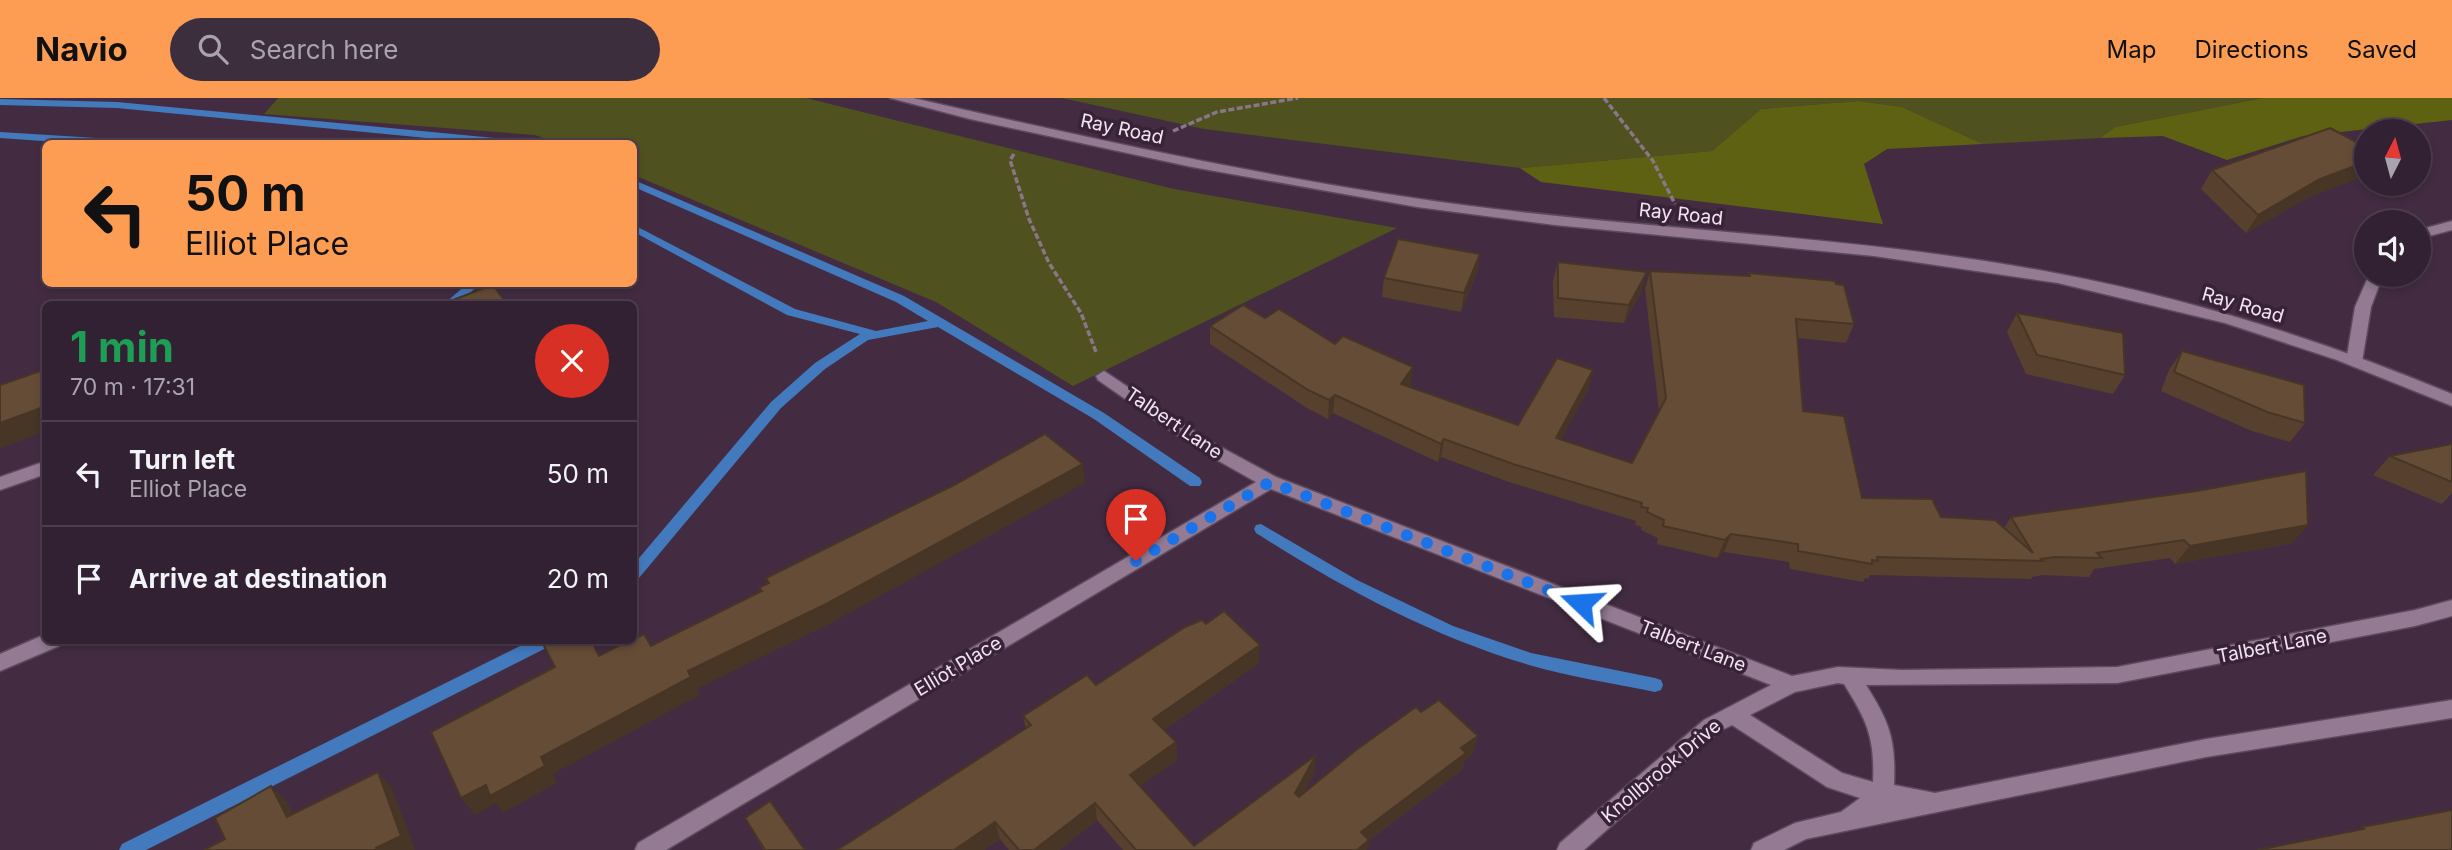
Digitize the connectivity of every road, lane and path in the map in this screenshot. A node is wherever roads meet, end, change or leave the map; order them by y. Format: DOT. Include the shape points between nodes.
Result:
graph roads {
  1 [pos="896,98"];
  2 [pos="1298,98"];
  3 [pos="1604,98"];
  4 [pos="1018,147"];
  5 [pos="1140,153"];
  6 [pos="2452,225"];
  7 [pos="2431,231"];
  8 [pos="1680,233"];
  9 [pos="2371,287"];
  10 [pos="2354,362"];
  11 [pos="1104,376"];
  12 [pos="2452,400"];
  13 [pos="42,468"];
  14 [pos="1270,482"];
  15 [pos="0,484"];
  16 [pos="2452,608"];
  17 [pos="43,644"];
  18 [pos="0,663"];
  19 [pos="1844,675"];
  20 [pos="1791,684"];
  21 [pos="2452,709"];
  22 [pos="1731,714"];
  23 [pos="1883,793"];
  24 [pos="1940,803"];
  25 [pos="1847,821"];
  26 [pos="646,850"];
  27 [pos="1568,850"];
  28 [pos="1762,850"];
  1 -- 5 [label="street, Ray Road"];
  2 -- 5 [label="path" via="1237,108 1182,124"];
  3 -- 8 [label="path" via="1668,186 1678,211"];
  4 -- 11 [label="path" via="1010,160 1029,219 1049,263 1082,313"];
  5 -- 8 [label="street, Ray Road" via="1490,213"];
  6 -- 7 [label="street"];
  8 -- 10 [label="street, Ray Road" via="2005,269 2155,300 2280,335"];
  9 -- 10 [label="street"];
  10 -- 12 [label="street, Ray Road"];
  11 -- 14 [label="street, Talbert Lane" via="1200,443"];
  13 -- 15 [label="street"];
  14 -- 20 [label="street, Talbert Lane"];
  14 -- 26 [label="street, Elliot Place"];
  16 -- 19 [label="street, Talbert Lane" via="2117,674"];
  17 -- 18 [label="street"];
  19 -- 20 [label="street, Knollbrook Drive"];
  19 -- 23 [label="street" via="1872,713 1885,750"];
  20 -- 22 [label="street, Knollbrook Drive"];
  21 -- 24 [label="street" via="2206,748"];
  22 -- 23 [label="street" via="1835,780"];
  22 -- 27 [label="street, Knollbrook Drive" via="1702,733"];
  23 -- 24 [label="street"];
  23 -- 25 [label="street"];
  24 -- 25 [label="street"];
  25 -- 28 [label="street" via="1803,830"];
}
